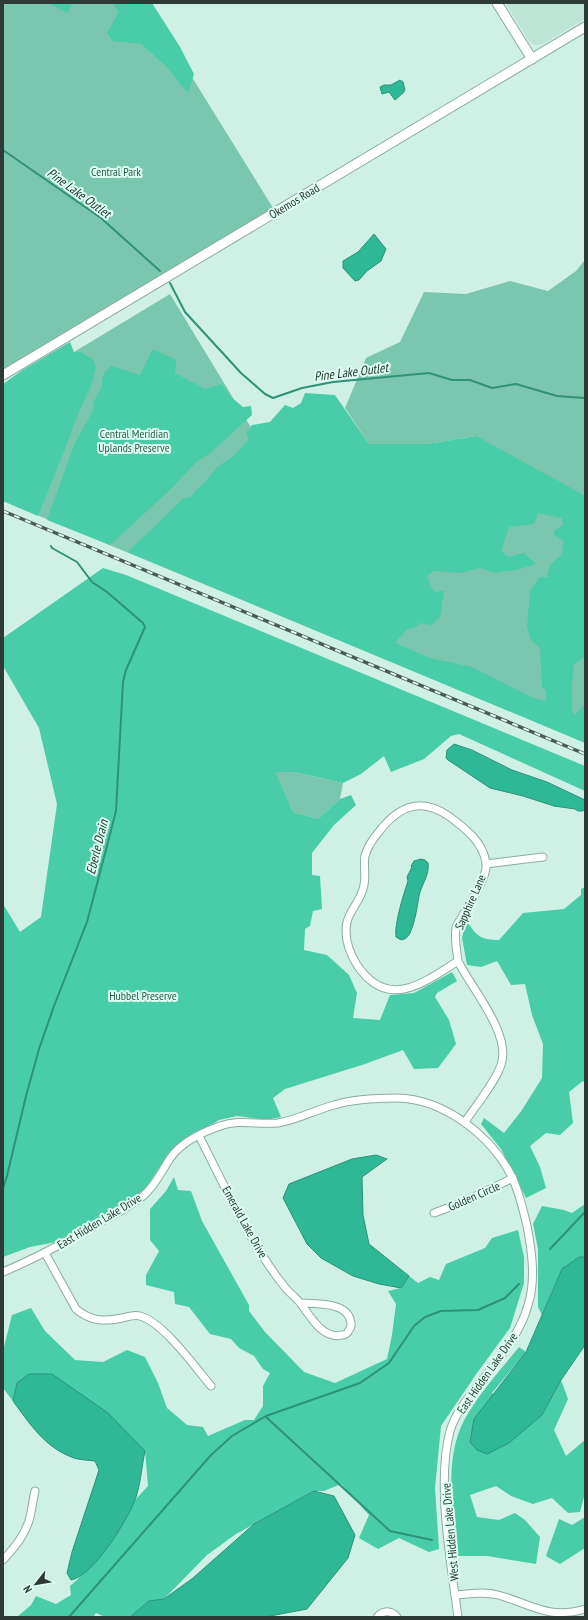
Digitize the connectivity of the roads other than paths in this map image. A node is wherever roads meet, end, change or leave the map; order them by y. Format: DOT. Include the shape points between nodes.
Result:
graph roads {
  1 [pos="497,3"];
  2 [pos="585,27"];
  3 [pos="532,59"];
  4 [pos="3,375"];
  5 [pos="543,857"];
  6 [pos="486,864"];
  7 [pos="458,962"];
  8 [pos="465,1122"];
  9 [pos="198,1136"];
  10 [pos="513,1178"];
  11 [pos="434,1213"];
  12 [pos="45,1253"];
  13 [pos="3,1272"];
  14 [pos="300,1303"];
  15 [pos="211,1386"];
  16 [pos="448,1447"];
  17 [pos="35,1491"];
  18 [pos="3,1560"];
  19 [pos="455,1595"];
  20 [pos="585,1609"];
  21 [pos="377,1617"];
  22 [pos="397,1617"];
  23 [pos="458,1617"];
  1 -- 3 [label="street"];
  2 -- 3 [label="street, Okemos Road"];
  3 -- 4 [label="street, Okemos Road"];
  5 -- 6 [label="street"];
  6 -- 7 [label="street, Sapphire Lane" via="482,882 456,928"];
  6 -- 7 [label="street, Sapphire Lane" via="474,836 436,808 423,805 410,807 390,818 374,838 365,857 366,872 362,894 346,930 353,958 362,971 372,982 386,989 400,990 421,984"];
  7 -- 8 [label="street, Sapphire Lane" via="499,1034 504,1054 497,1073"];
  8 -- 9 [label="street, East Hidden Lake Drive" via="418,1100 366,1099 333,1105 288,1121 236,1122 222,1125"];
  8 -- 10 [label="street, East Hidden Lake Drive" via="496,1152"];
  9 -- 12 [label="street, East Hidden Lake Drive" via="182,1145 173,1154 150,1190 130,1206"];
  9 -- 14 [label="street, Emerald Lake Drive" via="265,1259"];
  10 -- 11 [label="street, Golden Circle"];
  10 -- 16 [label="street, East Hidden Lake Drive" via="531,1243 532,1290 528,1307 504,1350 461,1406 450,1432"];
  12 -- 13 [label="street, East Hidden Lake Drive"];
  12 -- 15 [label="street" via="73,1303 83,1315 100,1321 140,1316 164,1332"];
  14 -- 14 [label="street, Emerald Lake Drive" via="310,1318 326,1332 340,1336 349,1331 349,1316 341,1309 330,1305"];
  16 -- 19 [label="street, West Hidden Lake Drive" via="445,1502"];
  17 -- 18 [label="street" via="24,1534"];
  19 -- 20 [label="street" via="496,1594 535,1612 551,1616 569,1615"];
  19 -- 23 [label="street, West Hidden Lake Drive"];
  21 -- 22 [label="street" via="387,1611"];
}
